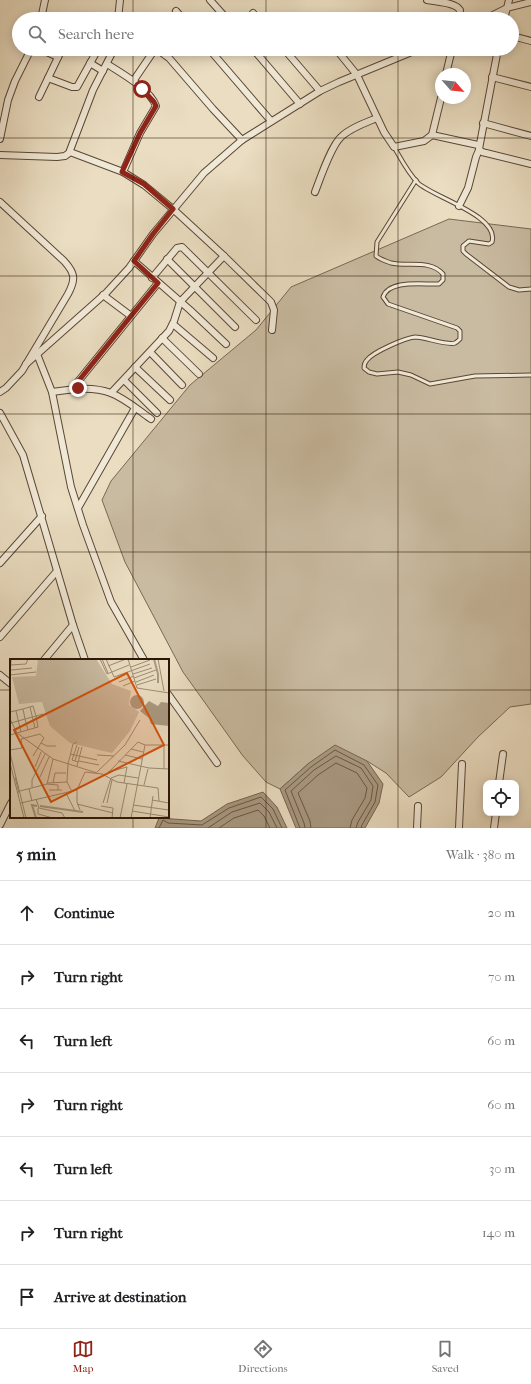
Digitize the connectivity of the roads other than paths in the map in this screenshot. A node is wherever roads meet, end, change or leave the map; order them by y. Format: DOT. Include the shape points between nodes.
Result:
graph roads {
  1 [pos="45,0"];
  2 [pos="120,0"];
  3 [pos="210,0"];
  4 [pos="427,0"];
  5 [pos="509,0"];
  6 [pos="531,2"];
  7 [pos="507,8"];
  8 [pos="42,12"];
  9 [pos="119,12"];
  10 [pos="221,12"];
  11 [pos="460,12"];
  12 [pos="499,12"];
  13 [pos="506,12"];
  14 [pos="519,37"];
  15 [pos="531,40"];
  16 [pos="27,56"];
  17 [pos="94,56"];
  18 [pos="110,56"];
  19 [pos="151,56"];
  20 [pos="166,56"];
  21 [pos="215,56"];
  22 [pos="259,56"];
  23 [pos="290,56"];
  24 [pos="342,56"];
  25 [pos="402,56"];
  26 [pos="450,56"];
  27 [pos="496,56"];
  28 [pos="58,57"];
  29 [pos="90,63"];
  30 [pos="106,64"];
  31 [pos="447,68"];
  32 [pos="103,71"];
  33 [pos="357,75"];
  34 [pos="492,77"];
  35 [pos="48,78"];
  36 [pos="134,80"];
  37 [pos="531,87"];
  38 [pos="320,91"];
  39 [pos="39,96"];
  40 [pos="300,104"];
  41 [pos="440,104"];
  42 [pos="2,112"];
  43 [pos="377,118"];
  44 [pos="271,121"];
  45 [pos="483,123"];
  46 [pos="432,135"];
  47 [pos="531,136"];
  48 [pos="0,140"];
  49 [pos="242,140"];
  50 [pos="394,146"];
  51 [pos="479,148"];
  52 [pos="70,152"];
  53 [pos="0,154"];
  54 [pos="531,164"];
  55 [pos="122,172"];
  56 [pos="416,180"];
  57 [pos="315,192"];
  58 [pos="0,202"];
  59 [pos="459,206"];
  60 [pos="173,209"];
  61 [pos="224,256"];
  62 [pos="167,259"];
  63 [pos="134,261"];
  64 [pos="208,273"];
  65 [pos="152,278"];
  66 [pos="158,283"];
  67 [pos="194,287"];
  68 [pos="531,289"];
  69 [pos="103,295"];
  70 [pos="180,302"];
  71 [pos="131,316"];
  72 [pos="256,320"];
  73 [pos="173,324"];
  74 [pos="235,327"];
  75 [pos="272,330"];
  76 [pos="162,338"];
  77 [pos="226,344"];
  78 [pos="150,352"];
  79 [pos="37,354"];
  80 [pos="213,358"];
  81 [pos="26,364"];
  82 [pos="135,367"];
  83 [pos="199,374"];
  84 [pos="531,375"];
  85 [pos="124,380"];
  86 [pos="182,385"];
  87 [pos="72,389"];
  88 [pos="0,392"];
  89 [pos="52,392"];
  90 [pos="111,393"];
  91 [pos="170,400"];
  92 [pos="135,408"];
  93 [pos="0,413"];
  94 [pos="157,413"];
  95 [pos="151,419"];
  96 [pos="3,420"];
  97 [pos="0,426"];
  98 [pos="78,508"];
  99 [pos="42,516"];
  100 [pos="0,563"];
  101 [pos="57,571"];
  102 [pos="73,625"];
  103 [pos="0,637"];
  104 [pos="45,659"];
  105 [pos="85,659"];
  106 [pos="143,659"];
  107 [pos="0,675"];
  108 [pos="10,683"];
  109 [pos="169,695"];
  110 [pos="503,754"];
  111 [pos="217,763"];
  112 [pos="462,764"];
  113 [pos="499,780"];
  114 [pos="10,805"];
  115 [pos="418,806"];
  116 [pos="496,816"];
  117 [pos="0,825"];
  118 [pos="417,828"];
  119 [pos="459,828"];
  120 [pos="494,828"];
  1 -- 8 [label="street"];
  2 -- 9 [label="street"];
  3 -- 10 [label="street"];
  4 -- 11 [label="street" via="456,6"];
  5 -- 7 [label="street"];
  6 -- 7 [label="street"];
  7 -- 12 [label="street"];
  7 -- 13 [label="street"];
  14 -- 15 [label="street"];
  16 -- 42 [label="street"];
  17 -- 29 [label="street"];
  18 -- 30 [label="street"];
  19 -- 36 [label="street"];
  20 -- 49 [label="street"];
  21 -- 44 [label="street"];
  22 -- 40 [label="street"];
  23 -- 38 [label="street"];
  24 -- 33 [label="street"];
  25 -- 33 [label="street"];
  26 -- 31 [label="street"];
  27 -- 34 [label="street"];
  28 -- 35 [label="street"];
  29 -- 32 [label="street"];
  29 -- 35 [label="street" via="77,87"];
  30 -- 32 [label="street"];
  30 -- 36 [label="street"];
  32 -- 52 [label="street" via="89,99"];
  33 -- 38 [label="street"];
  33 -- 43 [label="street"];
  34 -- 37 [label="street"];
  34 -- 45 [label="street"];
  35 -- 39 [label="street"];
  36 -- 55 [label="street" via="156,106"];
  38 -- 40 [label="street"];
  40 -- 44 [label="street"];
  41 -- 46 [label="street"];
  42 -- 48 [label="street"];
  43 -- 50 [label="street"];
  43 -- 57 [label="street" via="346,133 338,140"];
  44 -- 49 [label="street"];
  45 -- 47 [label="street"];
  45 -- 51 [label="street"];
  46 -- 50 [label="street" via="424,141"];
  46 -- 51 [label="street"];
  49 -- 60 [label="street" via="204,173"];
  50 -- 56 [label="lane"];
  51 -- 54 [label="street" via="482,152"];
  51 -- 59 [label="street" via="468,188"];
  52 -- 53 [label="street" via="57,157"];
  52 -- 55 [label="street"];
  55 -- 60 [label="street" via="144,184"];
  56 -- 59 [label="lane" via="431,192"];
  56 -- 84 [label="lane" via="377,242 376,256 392,263 439,269 443,274 443,280 439,284 399,285 388,289 383,297 388,304 457,328 460,331 460,340 454,344 447,344 426,338 408,338 368,358 364,368 377,374 398,372 411,375 430,384 475,376"];
  58 -- 81 [label="street" via="70,267 74,278 68,294"];
  59 -- 68 [label="lane" via="482,220 493,237 489,244 466,242 463,251 509,287 519,290"];
  60 -- 61 [label="street"];
  60 -- 63 [label="street"];
  61 -- 64 [label="street"];
  61 -- 75 [label="street" via="273,304"];
  62 -- 64 [label="street" via="177,248 182,247"];
  62 -- 65 [label="street"];
  62 -- 67 [label="street"];
  63 -- 65 [label="street"];
  63 -- 69 [label="street"];
  64 -- 67 [label="street"];
  64 -- 72 [label="street"];
  65 -- 66 [label="street"];
  66 -- 70 [label="street"];
  66 -- 71 [label="street"];
  67 -- 70 [label="street"];
  67 -- 74 [label="street"];
  69 -- 71 [label="street"];
  69 -- 79 [label="street"];
  70 -- 73 [label="street"];
  70 -- 77 [label="street"];
  71 -- 87 [label="street"];
  73 -- 76 [label="street"];
  73 -- 80 [label="street"];
  76 -- 78 [label="street"];
  76 -- 83 [label="street"];
  78 -- 82 [label="street"];
  78 -- 86 [label="street"];
  79 -- 81 [label="street"];
  79 -- 89 [label="street"];
  81 -- 88 [label="street" via="15,379"];
  82 -- 85 [label="street"];
  82 -- 91 [label="street"];
  85 -- 90 [label="street"];
  85 -- 94 [label="street"];
  87 -- 89 [label="street"];
  87 -- 90 [label="street"];
  89 -- 98 [label="street" via="71,487"];
  90 -- 92 [label="street"];
  92 -- 95 [label="street"];
  92 -- 98 [label="street"];
  93 -- 96 [label="street"];
  96 -- 97 [label="street"];
  96 -- 99 [label="street" via="23,455"];
  98 -- 106 [label="street" via="111,602"];
  99 -- 100 [label="street"];
  99 -- 101 [label="street"];
  101 -- 102 [label="street"];
  101 -- 103 [label="street"];
  102 -- 104 [label="street"];
  102 -- 105 [label="street"];
  107 -- 108 [label="street"];
  109 -- 111 [label="street"];
  110 -- 113 [label="street"];
  112 -- 119 [label="street"];
  114 -- 117 [label="street"];
  115 -- 118 [label="street"];
  116 -- 120 [label="street"];
}
